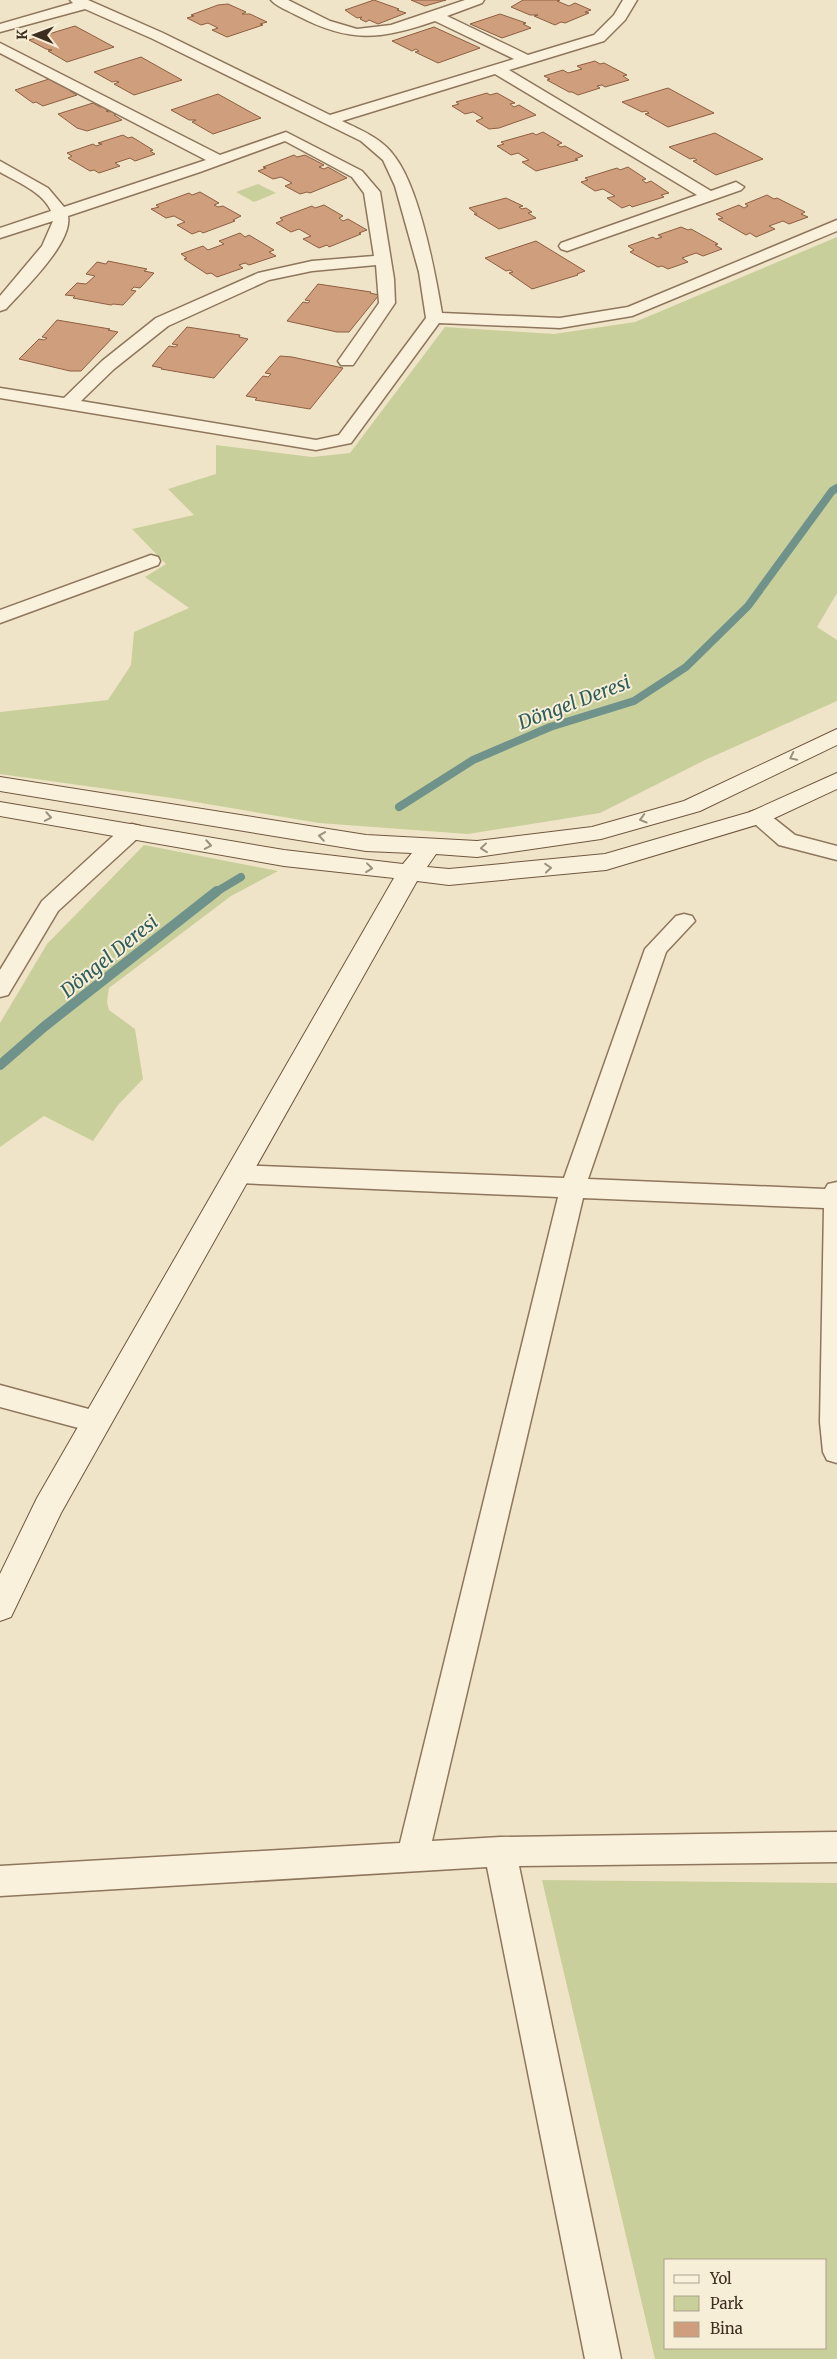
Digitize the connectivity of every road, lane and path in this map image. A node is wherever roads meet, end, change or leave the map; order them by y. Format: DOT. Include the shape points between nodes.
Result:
graph roads {
  1 [pos="278,0"];
  2 [pos="477,0"];
  3 [pos="630,0"];
  4 [pos="81,1"];
  5 [pos="435,16"];
  6 [pos="0,28"];
  7 [pos="0,47"];
  8 [pos="527,60"];
  9 [pos="496,68"];
  10 [pos="329,120"];
  11 [pos="218,160"];
  12 [pos="0,166"];
  13 [pos="736,187"];
  14 [pos="709,196"];
  15 [pos="60,214"];
  16 [pos="837,225"];
  17 [pos="0,233"];
  18 [pos="568,246"];
  19 [pos="381,260"];
  20 [pos="0,306"];
  21 [pos="434,318"];
  22 [pos="347,361"];
  23 [pos="0,393"];
  24 [pos="68,404"];
  25 [pos="150,561"];
  26 [pos="0,617"];
  27 [pos="837,736"];
  28 [pos="837,780"];
  29 [pos="0,784"];
  30 [pos="0,808"];
  31 [pos="758,817"];
  32 [pos="132,831"];
  33 [pos="430,846"];
  34 [pos="837,853"];
  35 [pos="410,873"];
  36 [pos="684,921"];
  37 [pos="0,989"];
  38 [pos="238,1174"];
  39 [pos="573,1188"];
  40 [pos="836,1196"];
  41 [pos="0,1396"];
  42 [pos="97,1422"];
  43 [pos="837,1452"];
  44 [pos="0,1607"];
  45 [pos="837,1847"];
  46 [pos="500,1852"];
  47 [pos="412,1858"];
  48 [pos="0,1881"];
  49 [pos="603,2359"];
  1 -- 5 [label="street" via="341,30 362,33 381,32"];
  2 -- 5 [label="street"];
  3 -- 8 [label="street" via="620,17 599,38"];
  4 -- 6 [label="street"];
  4 -- 10 [label="street"];
  5 -- 8 [label="street"];
  7 -- 11 [label="street"];
  8 -- 9 [label="street"];
  9 -- 10 [label="street"];
  9 -- 14 [label="street"];
  10 -- 21 [label="street" via="366,138 389,158 403,186 428,272"];
  11 -- 15 [label="street"];
  11 -- 19 [label="street" via="286,136 357,174 372,192"];
  12 -- 15 [label="street" via="45,193"];
  13 -- 14 [label="street"];
  14 -- 18 [label="street"];
  15 -- 17 [label="street"];
  15 -- 20 [label="street" via="61,226 53,241"];
  16 -- 21 [label="street" via="632,311 560,324"];
  19 -- 22 [label="street" via="387,303"];
  19 -- 24 [label="street" via="312,266 264,276 162,322 108,365"];
  21 -- 24 [label="street" via="345,438 316,445"];
  23 -- 24 [label="street"];
  25 -- 26 [label="street"];
  27 -- 33 [label="main road, one-way" via="692,806 593,834 477,849"];
  28 -- 31 [label="main road"];
  33 -- 29 [label="main road, one-way" via="366,843"];
  30 -- 32 [label="main road, one-way"];
  31 -- 34 [label="street" via="787,840"];
  35 -- 31 [label="main road, one-way" via="449,877 606,862"];
  32 -- 35 [label="main road, one-way" via="284,858"];
  32 -- 37 [label="street" via="50,906"];
  33 -- 35 [label="main road"];
  35 -- 38 [label="main road"];
  36 -- 39 [label="street" via="656,949"];
  38 -- 39 [label="street"];
  38 -- 42 [label="main road"];
  39 -- 40 [label="street"];
  39 -- 47 [label="street"];
  40 -- 43 [label="street" via="834,1422"];
  41 -- 42 [label="street"];
  42 -- 44 [label="main road" via="48,1507"];
  45 -- 46 [label="street"];
  46 -- 47 [label="street"];
  46 -- 49 [label="street"];
  47 -- 48 [label="street"];
}
